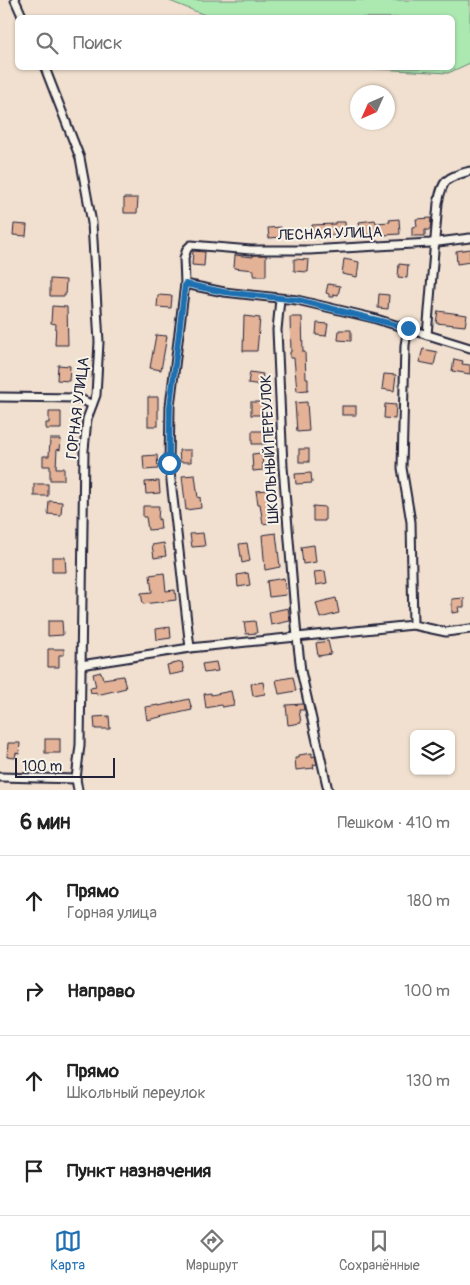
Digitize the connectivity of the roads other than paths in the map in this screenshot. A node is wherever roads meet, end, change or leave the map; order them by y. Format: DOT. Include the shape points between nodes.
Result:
graph roads {
  1 [pos="14,0"];
  2 [pos="21,15"];
  3 [pos="46,70"];
  4 [pos="470,171"];
  5 [pos="470,238"];
  6 [pos="434,242"];
  7 [pos="185,284"];
  8 [pos="280,298"];
  9 [pos="408,328"];
  10 [pos="427,335"];
  11 [pos="470,348"];
  12 [pos="0,397"];
  13 [pos="92,405"];
  14 [pos="413,625"];
  15 [pos="470,629"];
  16 [pos="297,636"];
  17 [pos="190,648"];
  18 [pos="81,665"];
  19 [pos="0,777"];
  20 [pos="76,779"];
  21 [pos="78,790"];
  22 [pos="328,790"];
  1 -- 2 [label="street"];
  3 -- 13 [label="street, ГОРНАЯ УЛИЦА" via="80,158 92,224 99,342 96,395"];
  4 -- 6 [label="street" via="452,176 442,185"];
  5 -- 6 [label="street, ЛЕСНАЯ УЛИЦА"];
  6 -- 7 [label="street, ЛЕСНАЯ УЛИЦА" via="290,250 191,244 184,258"];
  6 -- 10 [label="street"];
  7 -- 8 [label="street"];
  7 -- 17 [label="street" via="170,406 169,463"];
  8 -- 9 [label="street"];
  8 -- 16 [label="street, ШКОЛЬНЫЙ ПЕРЕУЛОК" via="278,330 283,467"];
  9 -- 10 [label="street"];
  9 -- 14 [label="street" via="402,468 411,522"];
  10 -- 11 [label="street"];
  12 -- 13 [label="street" via="79,398"];
  13 -- 18 [label="street, ГОРНАЯ УЛИЦА" via="84,450"];
  14 -- 15 [label="street" via="446,632"];
  14 -- 16 [label="street"];
  16 -- 17 [label="street"];
  16 -- 22 [label="street, ШКОЛЬНЫЙ ПЕРЕУЛОК" via="301,671"];
  17 -- 18 [label="street"];
  18 -- 20 [label="street, ГОРНАЯ УЛИЦА" via="80,745"];
  19 -- 20 [label="street"];
  20 -- 21 [label="street, ГОРНАЯ УЛИЦА"];
}
